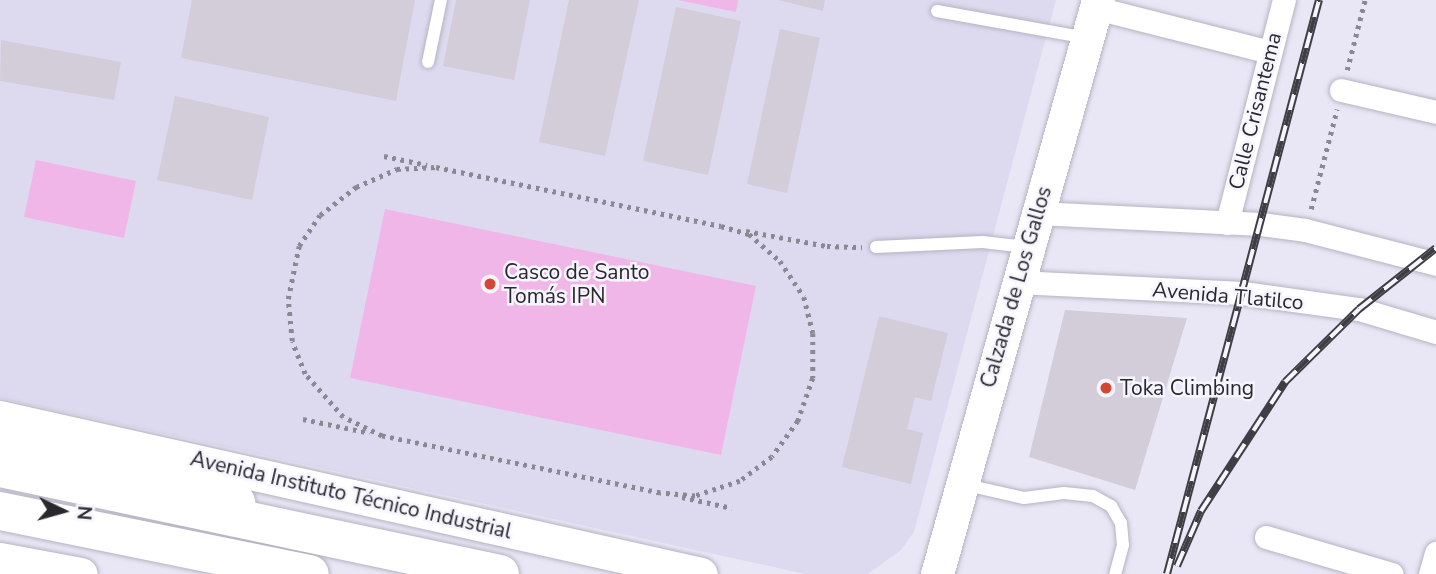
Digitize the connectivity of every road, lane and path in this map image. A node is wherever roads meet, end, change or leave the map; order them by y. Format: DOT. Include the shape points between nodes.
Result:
graph roads {
  1 [pos="441,0"];
  2 [pos="1284,0"];
  3 [pos="1365,0"];
  4 [pos="937,11"];
  5 [pos="1094,15"];
  6 [pos="1270,52"];
  7 [pos="428,62"];
  8 [pos="1341,90"];
  9 [pos="1436,112"];
  10 [pos="384,156"];
  11 [pos="436,167"];
  12 [pos="1037,213"];
  13 [pos="1227,223"];
  14 [pos="721,226"];
  15 [pos="1305,230"];
  16 [pos="876,247"];
  17 [pos="1027,247"];
  18 [pos="1436,264"];
  19 [pos="1017,282"];
  20 [pos="1436,332"];
  21 [pos="0,417"];
  22 [pos="303,419"];
  23 [pos="382,436"];
  24 [pos="0,438"];
  25 [pos="0,468"];
  26 [pos="962,484"];
  27 [pos="660,493"];
  28 [pos="732,508"];
  29 [pos="0,511"];
  30 [pos="260,521"];
  31 [pos="0,533"];
  32 [pos="1266,537"];
  33 [pos="1436,553"];
  34 [pos="0,559"];
  35 [pos="257,562"];
  36 [pos="81,574"];
  37 [pos="310,574"];
  38 [pos="500,574"];
  39 [pos="701,574"];
  40 [pos="937,574"];
  41 [pos="1115,574"];
  42 [pos="1392,574"];
  43 [pos="1430,574"];
  1 -- 7 [label="lane"];
  2 -- 6 [label="street, Calle Crisantema"];
  3 -- 8 [label="path"];
  4 -- 5 [label="lane"];
  5 -- 6 [label="street"];
  5 -- 12 [label="main road, Calzada de Los Gallos"];
  6 -- 13 [label="street, Calle Crisantema"];
  8 -- 9 [label="street"];
  8 -- 15 [label="path"];
  10 -- 11 [label="path"];
  11 -- 14 [label="path"];
  11 -- 23 [label="path" via="397,169 356,187 320,215 299,246 288,299 292,341 305,374 343,417"];
  12 -- 13 [label="street"];
  12 -- 17 [label="main road, Calzada de Los Gallos"];
  13 -- 15 [label="street"];
  14 -- 16 [label="path" via="827,246"];
  14 -- 27 [label="path" via="749,234 780,261 804,297 813,333 813,378 798,421 772,457 740,481 695,496"];
  15 -- 18 [label="street"];
  16 -- 17 [label="lane" via="983,242"];
  17 -- 19 [label="main road, Calzada de Los Gallos"];
  19 -- 20 [label="street, Avenida Tlatilco" via="1243,293 1359,309"];
  19 -- 26 [label="main road, Calzada de Los Gallos"];
  21 -- 39 [label="main road, Avenida Instituto Técnico Industrial"];
  22 -- 23 [label="path"];
  23 -- 27 [label="path"];
  24 -- 30 [label="highway" via="212,484"];
  25 -- 30 [label="highway"];
  26 -- 40 [label="main road, Calzada de Los Gallos"];
  26 -- 41 [label="lane" via="1024,498 1065,493 1093,496 1111,506 1121,523 1123,545"];
  27 -- 28 [label="path"];
  29 -- 35 [label="highway"];
  30 -- 38 [label="highway"];
  31 -- 35 [label="highway" via="196,570"];
  32 -- 42 [label="street"];
  33 -- 43 [label="street"];
  34 -- 36 [label="main road"];
  35 -- 37 [label="highway"];
}
